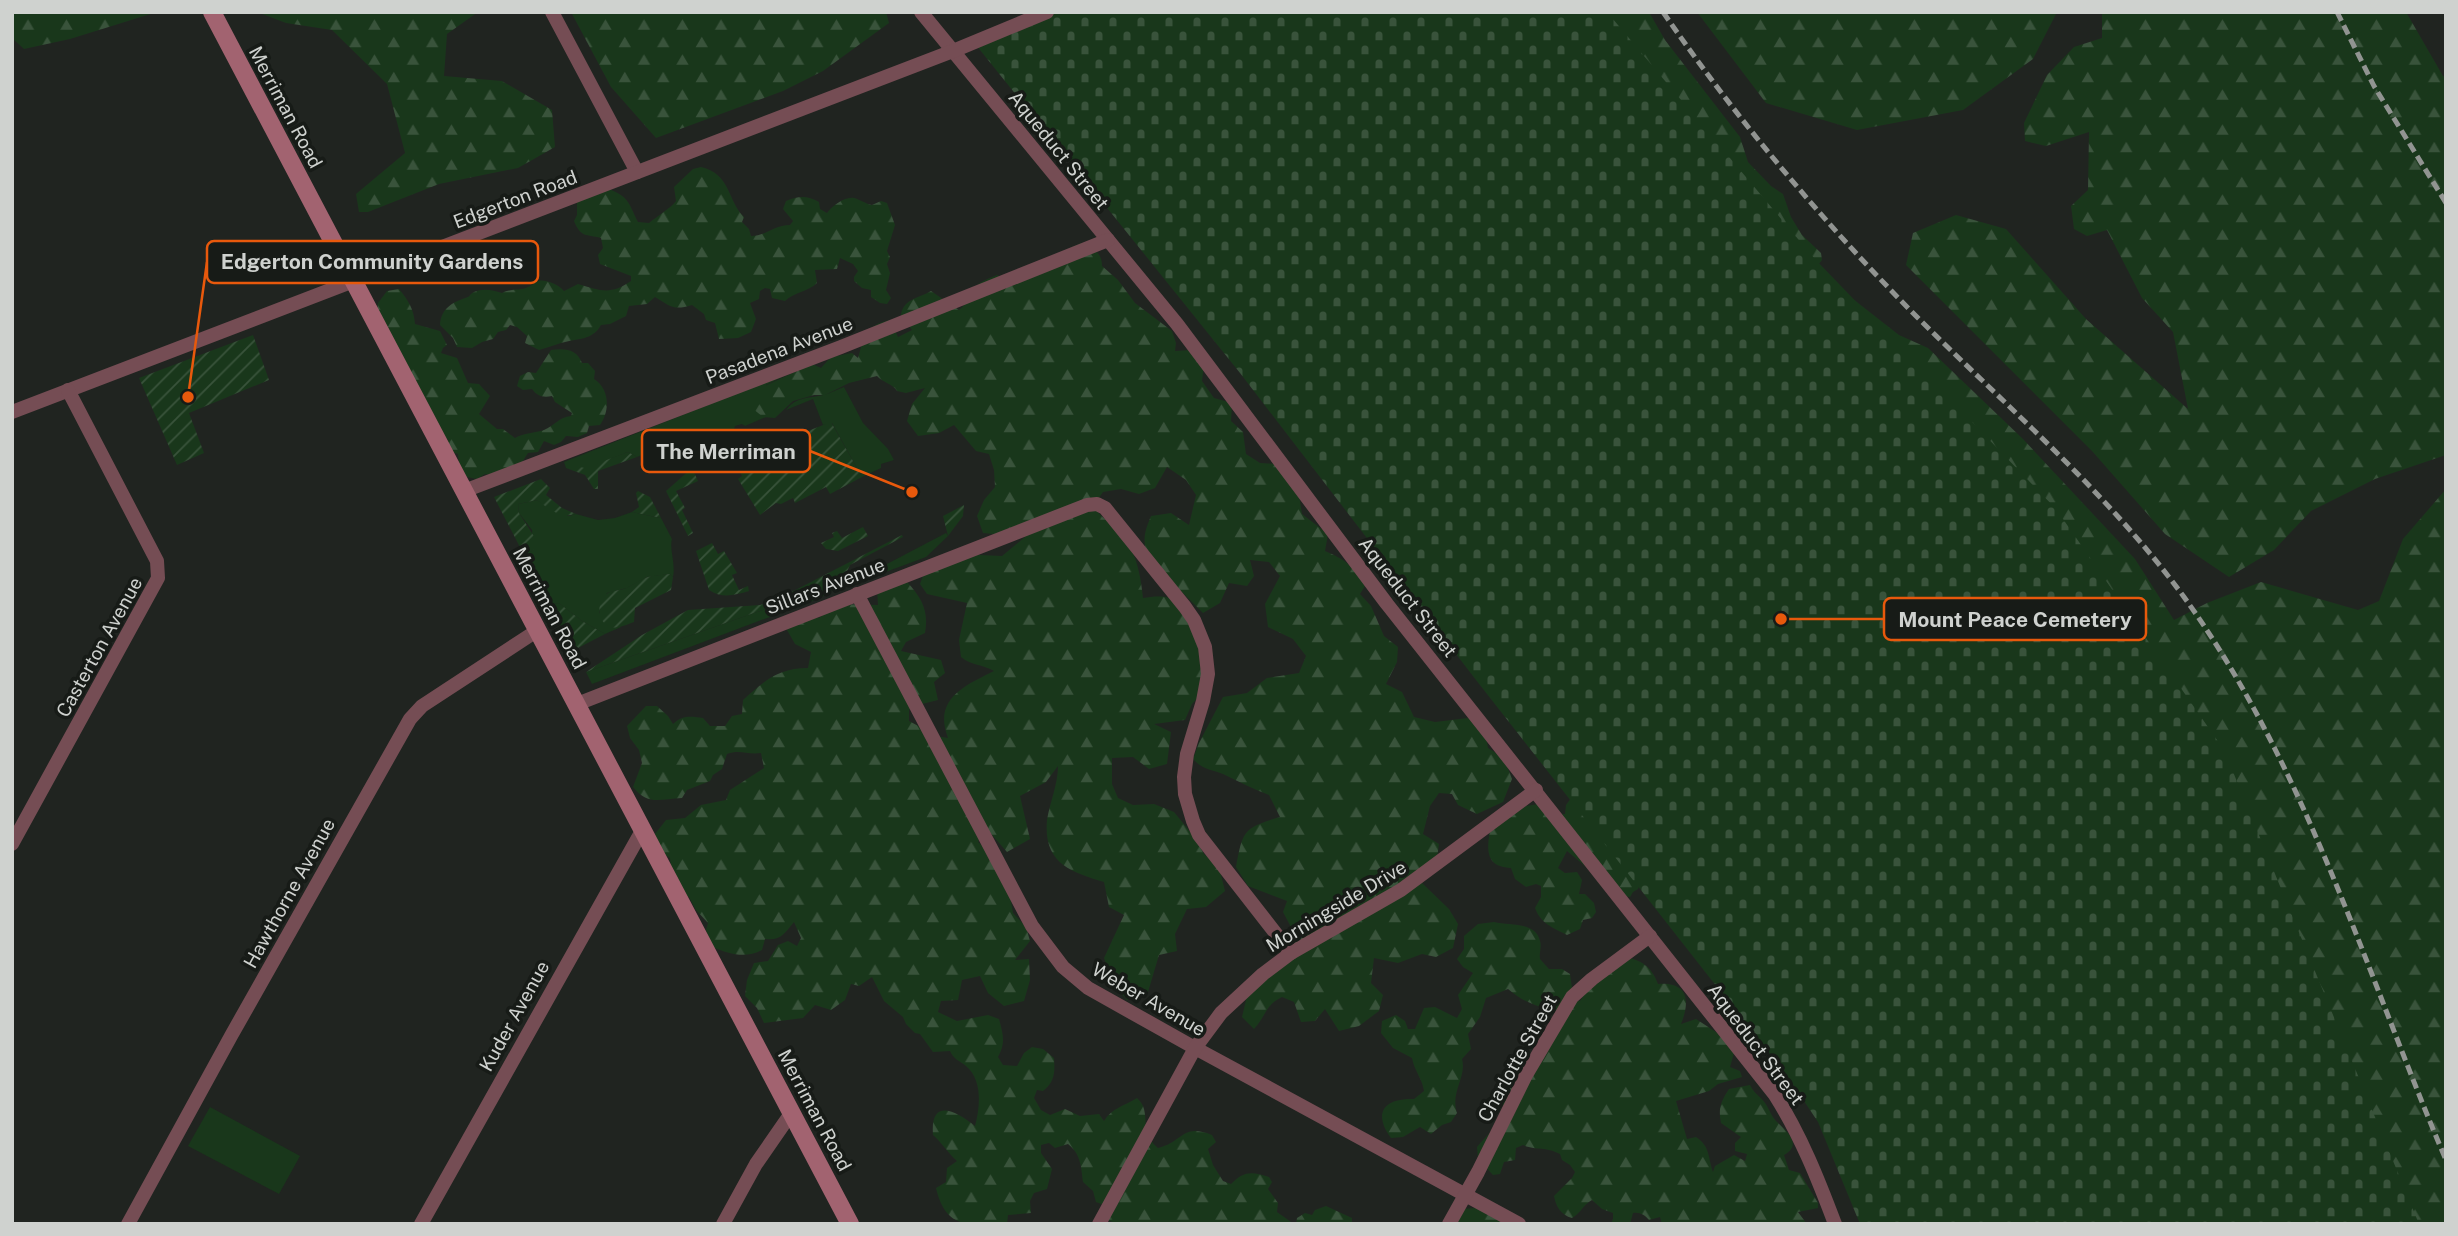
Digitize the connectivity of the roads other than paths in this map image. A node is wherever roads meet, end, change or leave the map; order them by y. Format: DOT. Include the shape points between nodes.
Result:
graph roads {
  1 [pos="212,12"];
  2 [pos="552,12"];
  3 [pos="921,12"];
  4 [pos="1047,12"];
  5 [pos="953,51"];
  6 [pos="637,172"];
  7 [pos="1108,240"];
  8 [pos="354,281"];
  9 [pos="68,390"];
  10 [pos="13,408"];
  11 [pos="464,491"];
  12 [pos="857,594"];
  13 [pos="538,630"];
  14 [pos="577,704"];
  15 [pos="1536,790"];
  16 [pos="643,829"];
  17 [pos="12,844"];
  18 [pos="1650,936"];
  19 [pos="1291,953"];
  20 [pos="1195,1048"];
  21 [pos="792,1112"];
  22 [pos="1465,1194"];
  23 [pos="128,1224"];
  24 [pos="421,1224"];
  25 [pos="723,1224"];
  26 [pos="850,1224"];
  27 [pos="1098,1224"];
  28 [pos="1449,1224"];
  29 [pos="1519,1224"];
  30 [pos="1835,1224"];
  1 -- 8 [label="main road, Merriman Road"];
  2 -- 6 [label="street"];
  3 -- 5 [label="street, Aqueduct Street"];
  4 -- 5 [label="street, Edgerton Road"];
  5 -- 6 [label="street, Edgerton Road"];
  5 -- 7 [label="street, Aqueduct Street"];
  6 -- 8 [label="street, Edgerton Road"];
  7 -- 11 [label="street, Pasadena Avenue"];
  7 -- 15 [label="street, Aqueduct Street"];
  8 -- 9 [label="street, Edgerton Road"];
  8 -- 11 [label="main road, Merriman Road"];
  9 -- 10 [label="street, Edgerton Road"];
  9 -- 17 [label="street, Casterton Avenue" via="159,571"];
  11 -- 13 [label="main road, Merriman Road"];
  12 -- 14 [label="street, Sillars Avenue"];
  12 -- 19 [label="street, Sillars Avenue" via="1087,505 1105,508 1194,620 1205,647 1208,674 1184,777 1188,808 1199,835"];
  12 -- 20 [label="street, Weber Avenue" via="1041,940 1088,988"];
  13 -- 14 [label="main road, Merriman Road"];
  13 -- 23 [label="street, Hawthorne Avenue" via="422,706 410,719"];
  14 -- 16 [label="main road, Merriman Road"];
  15 -- 18 [label="street, Aqueduct Street"];
  15 -- 19 [label="street, Morningside Drive" via="1401,890"];
  16 -- 21 [label="main road, Merriman Road"];
  16 -- 24 [label="street, Kuder Avenue"];
  18 -- 22 [label="street, Charlotte Street" via="1572,997"];
  18 -- 30 [label="street, Aqueduct Street" via="1780,1104 1812,1164"];
  19 -- 20 [label="street, Morningside Drive" via="1221,1013"];
  20 -- 22 [label="street, Weber Avenue"];
  20 -- 27 [label="street, Morningside Drive"];
  21 -- 25 [label="street"];
  21 -- 26 [label="main road, Merriman Road"];
  22 -- 28 [label="street, Charlotte Street"];
  22 -- 29 [label="street, Weber Avenue"];
}
